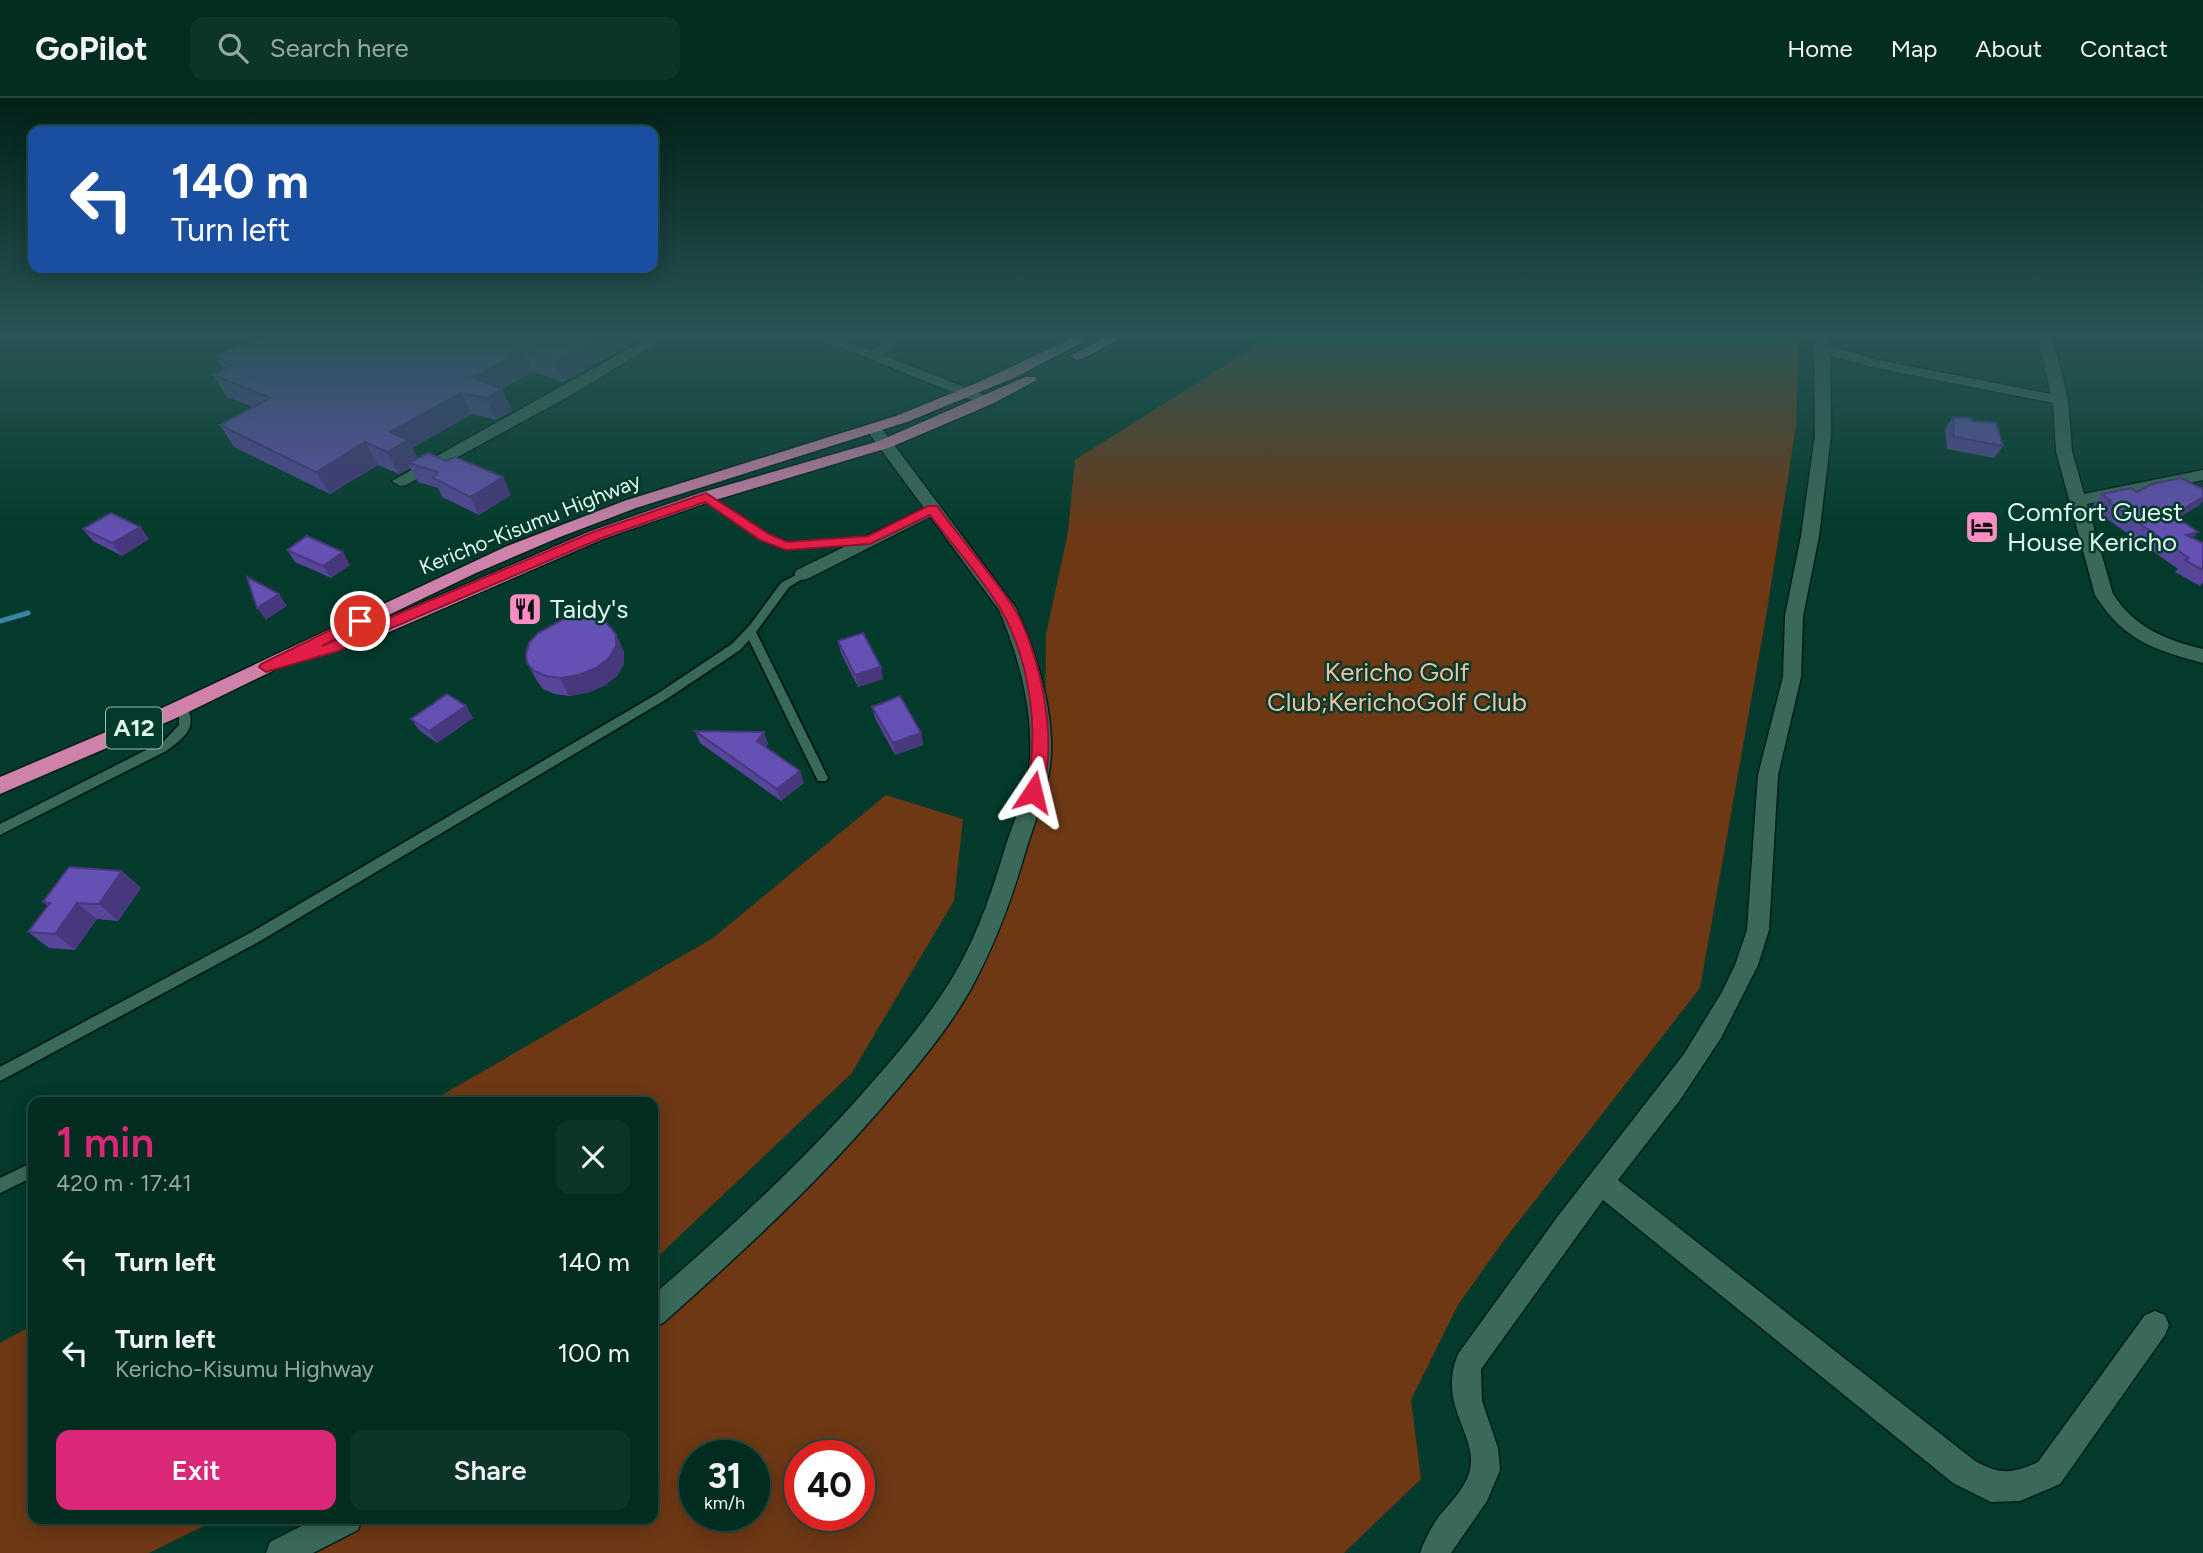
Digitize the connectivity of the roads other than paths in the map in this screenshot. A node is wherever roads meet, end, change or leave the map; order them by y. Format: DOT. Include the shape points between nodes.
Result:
graph roads {
  1 [pos="548,402"];
  2 [pos="948,402"];
  3 [pos="985,402"];
  4 [pos="1823,402"];
  5 [pos="2060,402"];
  6 [pos="879,436"];
  7 [pos="2203,475"];
  8 [pos="400,481"];
  9 [pos="706,497"];
  10 [pos="2077,501"];
  11 [pos="932,509"];
  12 [pos="870,540"];
  13 [pos="803,574"];
  14 [pos="751,632"];
  15 [pos="2203,656"];
  16 [pos="266,667"];
  17 [pos="181,706"];
  18 [pos="822,778"];
  19 [pos="0,786"];
  20 [pos="0,830"];
  21 [pos="0,1074"];
  22 [pos="28,1172"];
  23 [pos="1600,1182"];
  24 [pos="0,1186"];
  25 [pos="658,1308"];
  26 [pos="2155,1325"];
  27 [pos="337,1524"];
  28 [pos="281,1553"];
  29 [pos="1434,1553"];
  1 -- 8 [label="street"];
  2 -- 6 [label="highway, Kericho-Kisumu Highway / A12"];
  3 -- 6 [label="highway, Kericho-Kisumu Highway / A12"];
  4 -- 23 [label="street" via="1810,536 1794,615 1792,677 1768,775 1758,930 1736,991 1688,1069"];
  5 -- 10 [label="street" via="2064,452"];
  6 -- 9 [label="highway, Kericho-Kisumu Highway / A12"];
  6 -- 11 [label="street"];
  6 -- 16 [label="highway, Kericho-Kisumu Highway / A12" via="596,517 495,558"];
  7 -- 10 [label="street"];
  9 -- 12 [label="lane" via="786,546"];
  9 -- 16 [label="highway, Kericho-Kisumu Highway / A12" via="597,535 333,648"];
  10 -- 15 [label="street" via="2096,574 2112,609 2140,635"];
  11 -- 12 [label="street"];
  11 -- 25 [label="street" via="1007,608 1034,687 1040,737 1038,771 998,909 966,976 917,1048 838,1141 729,1247"];
  12 -- 13 [label="street"];
  13 -- 14 [label="lane" via="785,585"];
  14 -- 18 [label="lane"];
  14 -- 21 [label="lane" via="716,662 661,697 255,937"];
  16 -- 17 [label="highway, Kericho-Kisumu Highway / A12"];
  17 -- 19 [label="highway, Kericho-Kisumu Highway / A12"];
  17 -- 20 [label="lane" via="187,722 183,731 162,748"];
  22 -- 24 [label="lane"];
  23 -- 26 [label="street" via="1964,1472 1991,1487 2020,1486 2049,1473"];
  23 -- 29 [label="street" via="1468,1364 1469,1412 1486,1459 1485,1469"];
  27 -- 28 [label="street"];
}
